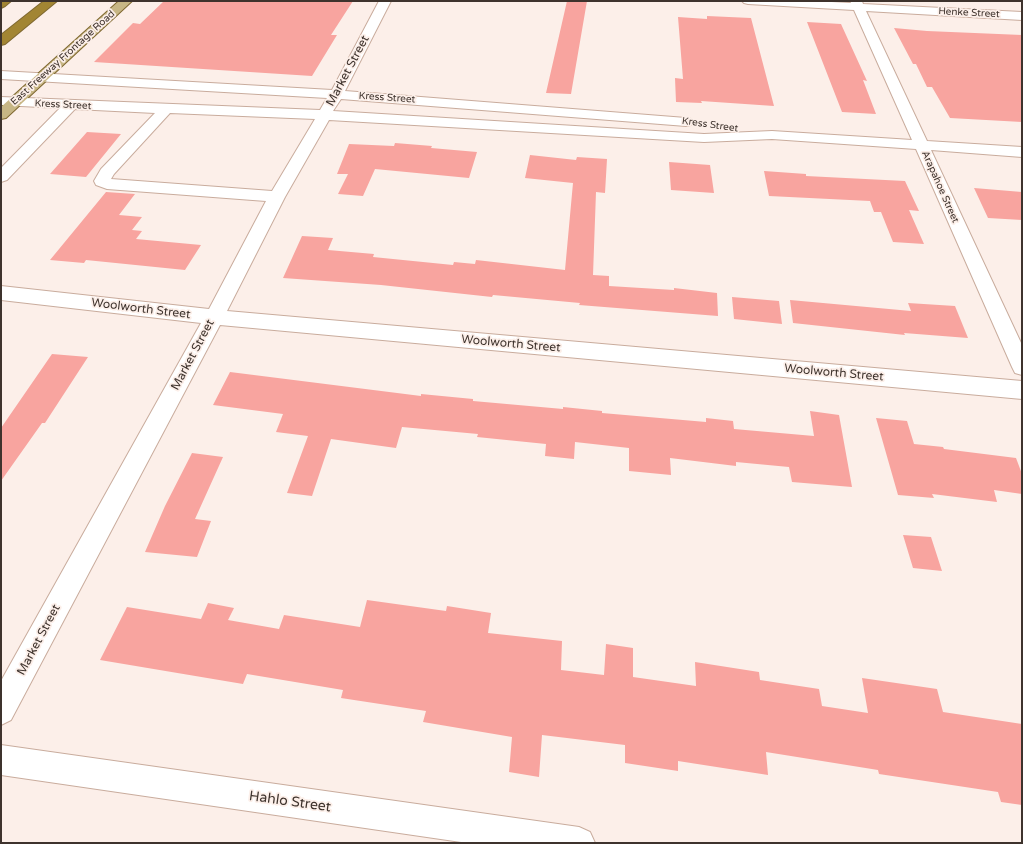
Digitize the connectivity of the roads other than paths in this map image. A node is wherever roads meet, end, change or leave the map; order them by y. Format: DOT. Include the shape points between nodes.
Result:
graph roads {
  1 [pos="5,1"];
  2 [pos="51,1"];
  3 [pos="126,1"];
  4 [pos="385,1"];
  5 [pos="748,1"];
  6 [pos="1,4"];
  7 [pos="858,4"];
  8 [pos="1022,16"];
  9 [pos="1,41"];
  10 [pos="1,75"];
  11 [pos="40,78"];
  12 [pos="336,94"];
  13 [pos="8,102"];
  14 [pos="71,105"];
  15 [pos="166,110"];
  16 [pos="1,114"];
  17 [pos="325,115"];
  18 [pos="697,123"];
  19 [pos="713,124"];
  20 [pos="772,135"];
  21 [pos="921,145"];
  22 [pos="1022,152"];
  23 [pos="1,177"];
  24 [pos="277,196"];
  25 [pos="1,293"];
  26 [pos="214,317"];
  27 [pos="1022,367"];
  28 [pos="1022,390"];
  29 [pos="1,710"];
  30 [pos="1,760"];
  31 [pos="579,843"];
  1 -- 6 [label="highway"];
  2 -- 9 [label="highway"];
  3 -- 11 [label="main road, East Freeway Frontage Road"];
  4 -- 12 [label="street, Market Street"];
  5 -- 7 [label="street, Henke Street"];
  7 -- 8 [label="street, Henke Street"];
  7 -- 21 [label="street, Arapahoe Street"];
  10 -- 11 [label="street, Kress Street"];
  11 -- 12 [label="street, Kress Street"];
  11 -- 13 [label="main road, East Freeway Frontage Road"];
  12 -- 17 [label="street, Market Street"];
  12 -- 18 [label="street, Kress Street"];
  13 -- 14 [label="street, Kress Street"];
  13 -- 16 [label="main road, East Freeway Frontage Road"];
  14 -- 15 [label="street, Kress Street"];
  14 -- 23 [label="street"];
  15 -- 17 [label="street, Kress Street"];
  15 -- 24 [label="street" via="107,172 102,181 107,184"];
  17 -- 20 [label="street, Kress Street" via="704,138"];
  17 -- 24 [label="street, Market Street"];
  19 -- 20 [label="street, Kress Street"];
  20 -- 21 [label="street, Kress Street"];
  21 -- 22 [label="street, Kress Street"];
  21 -- 27 [label="street, Arapahoe Street"];
  24 -- 26 [label="street, Market Street"];
  25 -- 26 [label="street, Woolworth Street"];
  26 -- 28 [label="street, Woolworth Street"];
  26 -- 29 [label="street, Market Street"];
  30 -- 31 [label="street, Hahlo Street"];
}
